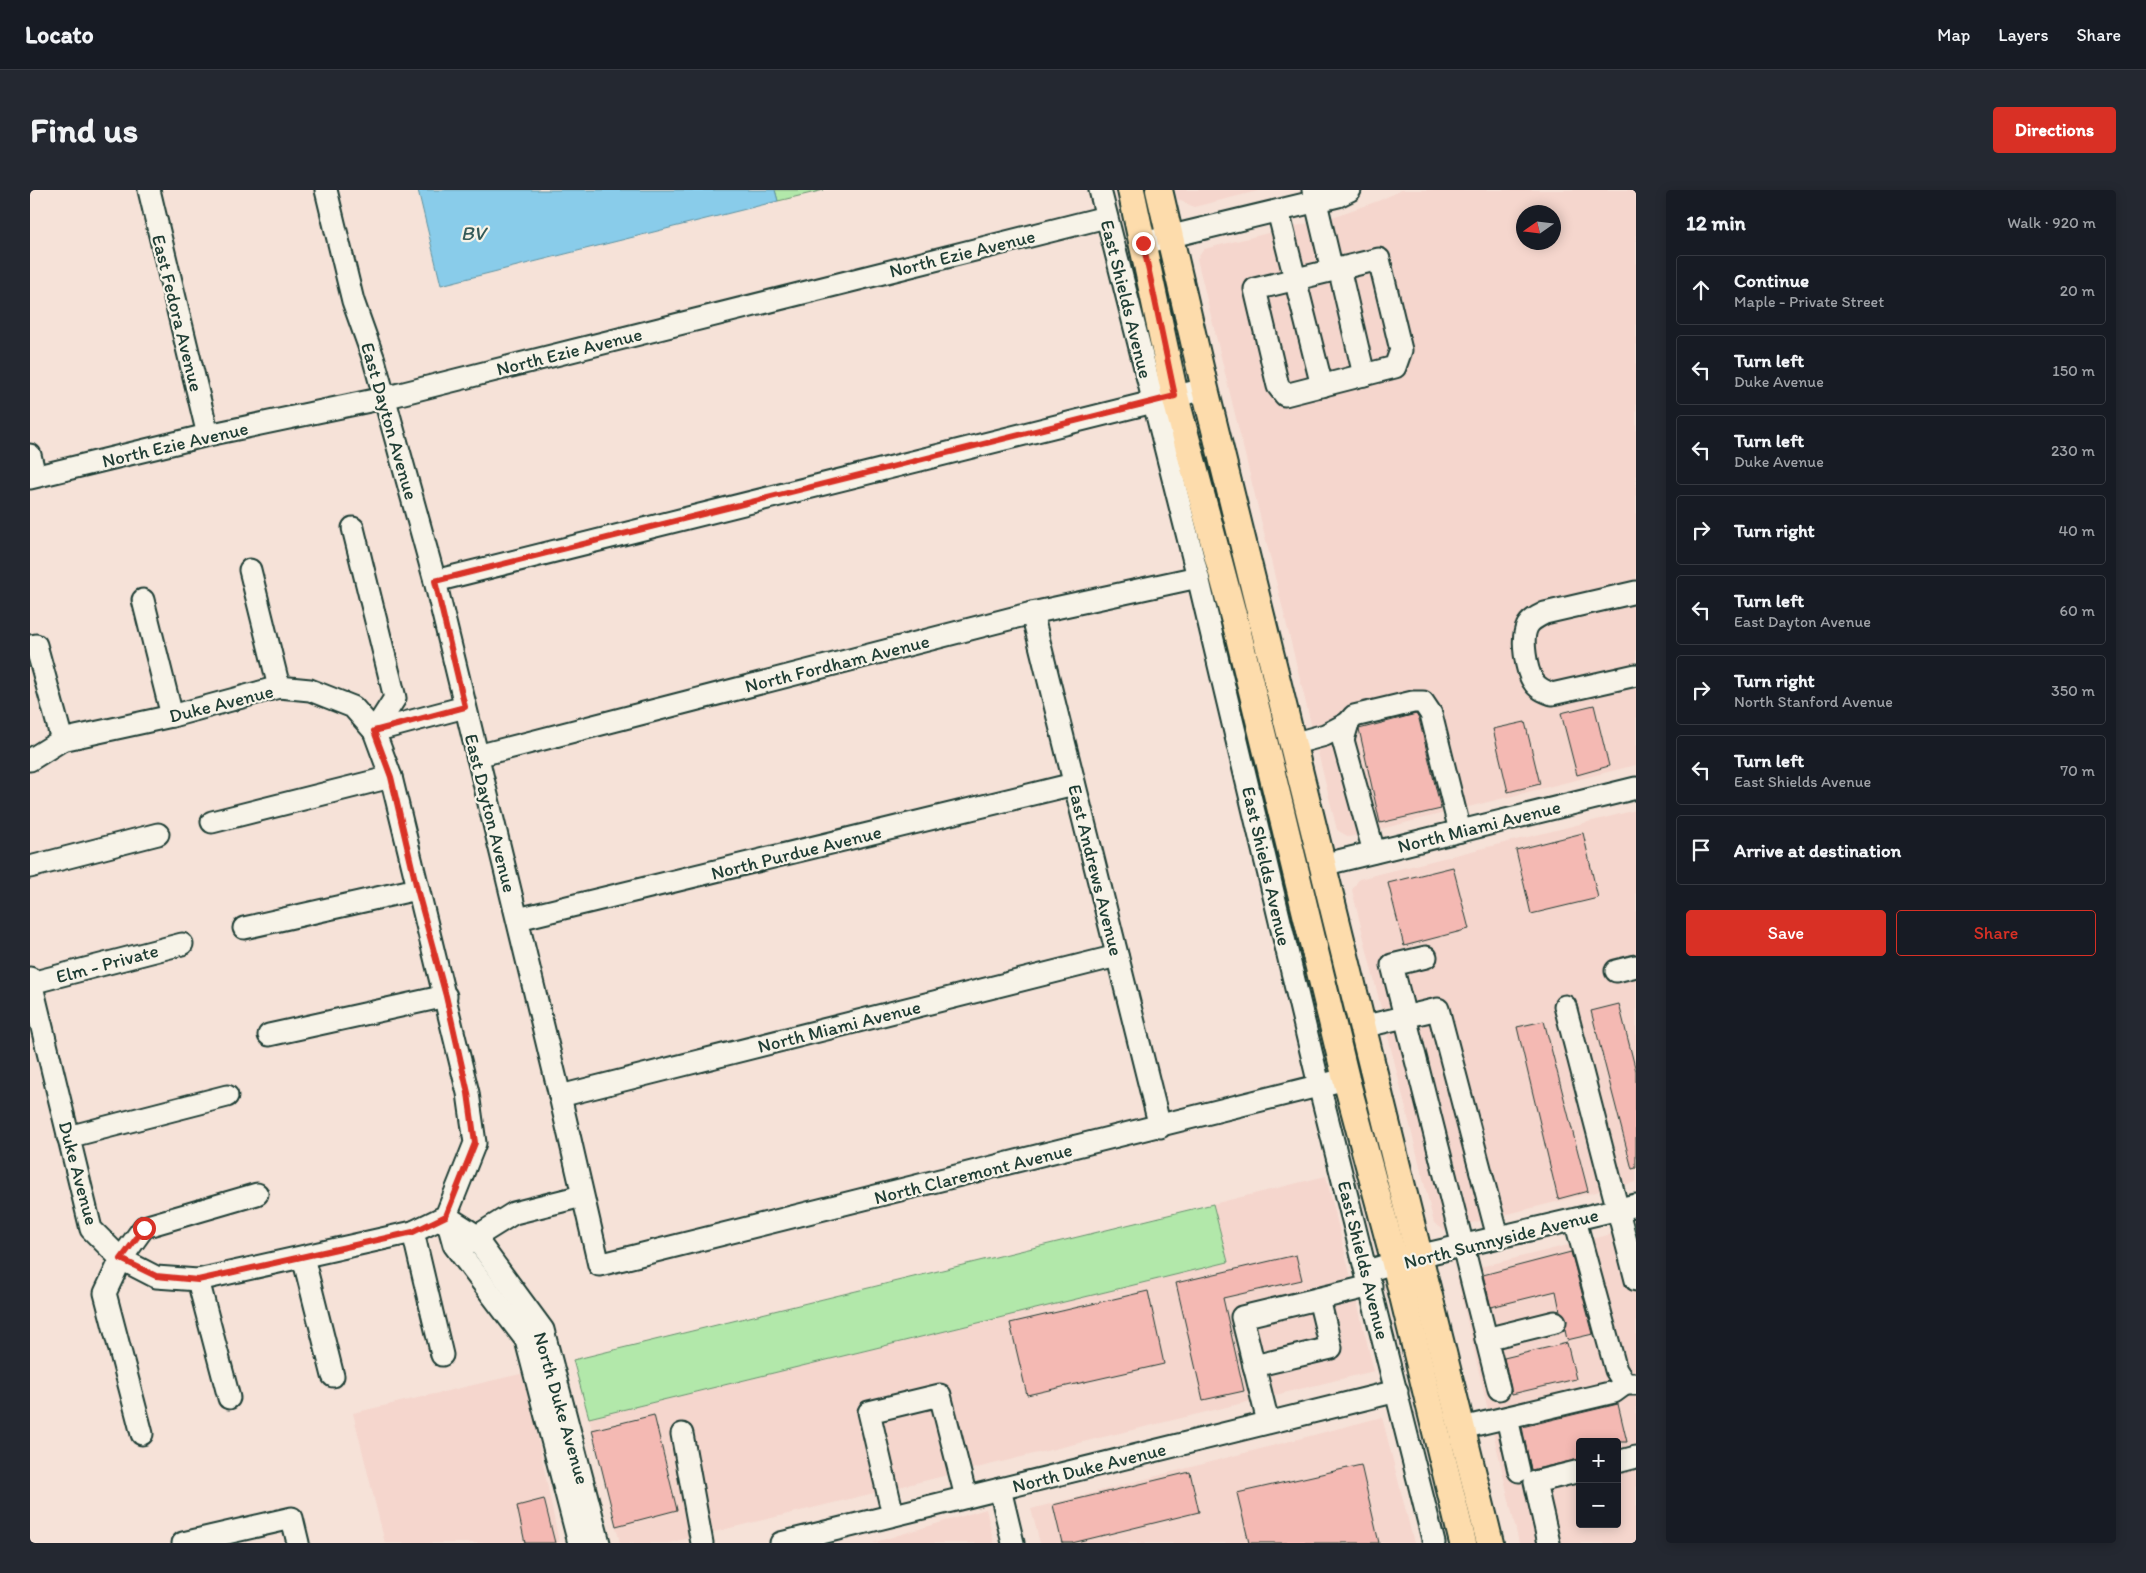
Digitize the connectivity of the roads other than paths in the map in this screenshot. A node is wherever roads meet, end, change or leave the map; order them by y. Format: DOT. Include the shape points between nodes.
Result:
graph roads {
  1 [pos="149,190"];
  2 [pos="326,190"];
  3 [pos="1100,190"];
  4 [pos="1131,190"];
  5 [pos="1159,190"];
  6 [pos="1350,190"];
  7 [pos="1314,196"];
  8 [pos="1278,211"];
  9 [pos="1106,217"];
  10 [pos="1169,238"];
  11 [pos="1143,243"];
  12 [pos="1335,269"];
  13 [pos="1296,279"];
  14 [pos="1364,375"];
  15 [pos="1322,386"];
  16 [pos="1204,389"];
  17 [pos="384,398"];
  18 [pos="1164,399"];
  19 [pos="208,435"];
  20 [pos="30,455"];
  21 [pos="33,477"];
  22 [pos="353,528"];
  23 [pos="250,570"];
  24 [pos="1198,577"];
  25 [pos="435,581"];
  26 [pos="1636,592"];
  27 [pos="143,600"];
  28 [pos="1032,613"];
  29 [pos="30,646"];
  30 [pos="1636,675"];
  31 [pos="279,687"];
  32 [pos="465,707"];
  33 [pos="172,716"];
  34 [pos="1348,723"];
  35 [pos="374,731"];
  36 [pos="1309,739"];
  37 [pos="62,740"];
  38 [pos="477,756"];
  39 [pos="30,760"];
  40 [pos="391,777"];
  41 [pos="1074,784"];
  42 [pos="1636,788"];
  43 [pos="212,822"];
  44 [pos="1460,831"];
  45 [pos="158,834"];
  46 [pos="1374,852"];
  47 [pos="1322,865"];
  48 [pos="30,867"];
  49 [pos="417,889"];
  50 [pos="518,919"];
  51 [pos="244,928"];
  52 [pos="182,944"];
  53 [pos="1117,956"];
  54 [pos="1426,957"];
  55 [pos="31,981"];
  56 [pos="446,996"];
  57 [pos="1564,1006"];
  58 [pos="1405,1017"];
  59 [pos="1362,1027"];
  60 [pos="269,1035"];
  61 [pos="1346,1079"];
  62 [pos="1319,1085"];
  63 [pos="227,1096"];
  64 [pos="560,1096"];
  65 [pos="1160,1127"];
  66 [pos="68,1137"];
  67 [pos="257,1194"];
  68 [pos="582,1196"];
  69 [pos="1627,1207"];
  70 [pos="446,1216"];
  71 [pos="1575,1220"];
  72 [pos="413,1232"];
  73 [pos="1498,1238"];
  74 [pos="467,1244"];
  75 [pos="1463,1246"];
  76 [pos="303,1257"];
  77 [pos="121,1259"];
  78 [pos="1406,1260"];
  79 [pos="599,1265"];
  80 [pos="1369,1279"];
  81 [pos="198,1280"];
  82 [pos="1636,1280"];
  83 [pos="1319,1299"];
  84 [pos="1555,1322"];
  85 [pos="1486,1339"];
  86 [pos="442,1354"];
  87 [pos="1254,1366"];
  88 [pos="333,1376"];
  89 [pos="1630,1384"];
  90 [pos="1500,1389"];
  91 [pos="1397,1391"];
  92 [pos="229,1398"];
  93 [pos="1507,1418"];
  94 [pos="1268,1422"];
  95 [pos="1462,1428"];
  96 [pos="142,1434"];
  97 [pos="682,1434"];
  98 [pos="1636,1457"];
  99 [pos="1621,1461"];
  100 [pos="1519,1471"];
  101 [pos="1576,1472"];
  102 [pos="1000,1488"];
  103 [pos="966,1497"];
  104 [pos="893,1515"];
  105 [pos="183,1543"];
  106 [pos="298,1543"];
  107 [pos="579,1543"];
  108 [pos="599,1543"];
  109 [pos="702,1543"];
  110 [pos="781,1543"];
  111 [pos="1013,1543"];
  112 [pos="1434,1543"];
  113 [pos="1463,1543"];
  114 [pos="1490,1543"];
  115 [pos="1549,1543"];
  1 -- 19 [label="street, East Fedora Avenue"];
  2 -- 17 [label="street, East Dayton Avenue" via="353,301"];
  3 -- 9 [label="street, East Shields Avenue"];
  4 -- 11 [label="main road, East Shields Avenue"];
  5 -- 10 [label="main road, East Shields Avenue"];
  6 -- 7 [label="street" via="1338,196"];
  7 -- 8 [label="street"];
  7 -- 12 [label="street"];
  8 -- 10 [label="street"];
  8 -- 13 [label="street"];
  9 -- 17 [label="street, North Ezie Avenue"];
  9 -- 18 [label="street, East Shields Avenue"];
  10 -- 11 [label="street"];
  10 -- 16 [label="main road, East Shields Avenue"];
  11 -- 18 [label="main road, East Shields Avenue"];
  12 -- 13 [label="street"];
  12 -- 14 [label="street"];
  12 -- 14 [label="street" via="1379,258 1401,350 1395,367"];
  13 -- 15 [label="street"];
  13 -- 15 [label="street" via="1254,289 1278,386 1285,395"];
  14 -- 15 [label="street"];
  16 -- 18 [label="street"];
  16 -- 36 [label="main road, East Shields Avenue"];
  17 -- 19 [label="street, North Ezie Avenue"];
  17 -- 25 [label="street, East Dayton Avenue"];
  18 -- 24 [label="street, East Shields Avenue"];
  18 -- 25 [label="street"];
  18 -- 61 [label="main road, East Shields Avenue" via="1238,633"];
  19 -- 21 [label="street, North Ezie Avenue"];
  20 -- 21 [label="street"];
  22 -- 35 [label="street" via="395,698"];
  23 -- 31 [label="street"];
  24 -- 28 [label="street, North Fordham Avenue"];
  24 -- 62 [label="street, East Shields Avenue"];
  25 -- 32 [label="street, East Dayton Avenue"];
  26 -- 30 [label="street" via="1545,613 1535,618 1527,628 1524,644 1532,681 1552,694"];
  27 -- 33 [label="street"];
  28 -- 38 [label="street, North Fordham Avenue"];
  28 -- 41 [label="street, East Andrews Avenue"];
  29 -- 37 [label="street" via="36,645"];
  31 -- 33 [label="street, Duke Avenue"];
  31 -- 35 [label="street, Duke Avenue" via="310,690 353,707"];
  32 -- 35 [label="street"];
  32 -- 38 [label="street, East Dayton Avenue"];
  33 -- 37 [label="street, Duke Avenue"];
  34 -- 36 [label="street"];
  34 -- 44 [label="street" via="1354,716 1423,702 1430,714"];
  34 -- 46 [label="street" via="1344,740"];
  35 -- 40 [label="street, Duke Avenue"];
  36 -- 47 [label="main road, East Shields Avenue"];
  37 -- 39 [label="street, Duke Avenue"];
  38 -- 50 [label="street, East Dayton Avenue"];
  40 -- 43 [label="street"];
  40 -- 49 [label="street, Duke Avenue"];
  41 -- 50 [label="street, North Purdue Avenue"];
  41 -- 53 [label="street, East Andrews Avenue"];
  42 -- 44 [label="street, North Miami Avenue"];
  44 -- 46 [label="street, North Miami Avenue"];
  45 -- 48 [label="street"];
  46 -- 47 [label="street, North Miami Avenue"];
  47 -- 59 [label="main road, East Shields Avenue"];
  49 -- 51 [label="street"];
  49 -- 56 [label="street, Duke Avenue"];
  50 -- 64 [label="street, East Dayton Avenue"];
  52 -- 55 [label="street, Elm - Private"];
  53 -- 64 [label="street, North Miami Avenue"];
  53 -- 65 [label="street, East Andrews Avenue"];
  54 -- 58 [label="street" via="1392,965"];
  55 -- 66 [label="street, Duke Avenue"];
  56 -- 60 [label="street"];
  56 -- 70 [label="street, Duke Avenue" via="468,1093 475,1143"];
  57 -- 69 [label="street" via="1610,1184"];
  58 -- 59 [label="street"];
  58 -- 73 [label="street" via="1438,1009"];
  58 -- 75 [label="street"];
  59 -- 78 [label="main road, East Shields Avenue"];
  61 -- 62 [label="street, North Claremont Avenue"];
  61 -- 78 [label="main road, East Shields Avenue"];
  62 -- 65 [label="street, North Claremont Avenue"];
  62 -- 80 [label="street, East Shields Avenue"];
  63 -- 66 [label="street"];
  64 -- 68 [label="street, East Dayton Avenue"];
  65 -- 79 [label="street, North Claremont Avenue"];
  66 -- 77 [label="street, Duke Avenue" via="91,1229"];
  67 -- 77 [label="street" via="144,1228"];
  68 -- 74 [label="street" via="514,1213"];
  68 -- 79 [label="street, East Dayton Avenue"];
  69 -- 71 [label="street, North Sunnyside Avenue"];
  69 -- 82 [label="street"];
  70 -- 72 [label="street, Duke Avenue"];
  70 -- 74 [label="street, North Duke Avenue" via="454,1246"];
  71 -- 73 [label="street, North Sunnyside Avenue"];
  71 -- 89 [label="street" via="1616,1370"];
  72 -- 76 [label="street, Duke Avenue"];
  72 -- 86 [label="street"];
  73 -- 75 [label="street, North Sunnyside Avenue"];
  74 -- 107 [label="street, North Duke Avenue" via="526,1340"];
  74 -- 108 [label="street, North Duke Avenue" via="544,1330"];
  75 -- 78 [label="street, North Sunnyside Avenue"];
  75 -- 85 [label="street"];
  76 -- 81 [label="street, Duke Avenue"];
  76 -- 88 [label="street"];
  77 -- 81 [label="street, Duke Avenue" via="156,1276"];
  77 -- 96 [label="street" via="105,1293"];
  78 -- 80 [label="street, North Sunnyside Avenue"];
  78 -- 95 [label="main road, East Shields Avenue"];
  78 -- 113 [label="main road, East Shields Avenue"];
  80 -- 83 [label="street, North Sunnyside Avenue"];
  80 -- 91 [label="street, East Shields Avenue"];
  81 -- 92 [label="street"];
  83 -- 87 [label="street, North Sunnyside Avenue" via="1242,1317"];
  83 -- 87 [label="street" via="1331,1348"];
  84 -- 85 [label="street"];
  85 -- 90 [label="street"];
  87 -- 94 [label="street"];
  89 -- 93 [label="street" via="1614,1392"];
  91 -- 94 [label="street, North Duke Avenue"];
  91 -- 112 [label="street, East Shields Avenue"];
  93 -- 95 [label="street"];
  93 -- 100 [label="street"];
  94 -- 102 [label="street, North Duke Avenue"];
  95 -- 114 [label="main road, East Shields Avenue"];
  97 -- 109 [label="street"];
  98 -- 99 [label="street"];
  101 -- 115 [label="street" via="1535,1482"];
  102 -- 103 [label="street, North Duke Avenue"];
  102 -- 111 [label="street"];
  103 -- 104 [label="street, North Duke Avenue"];
  103 -- 104 [label="street" via="940,1395 869,1412"];
  104 -- 110 [label="street, North Duke Avenue"];
  105 -- 106 [label="street" via="292,1518"];
}
